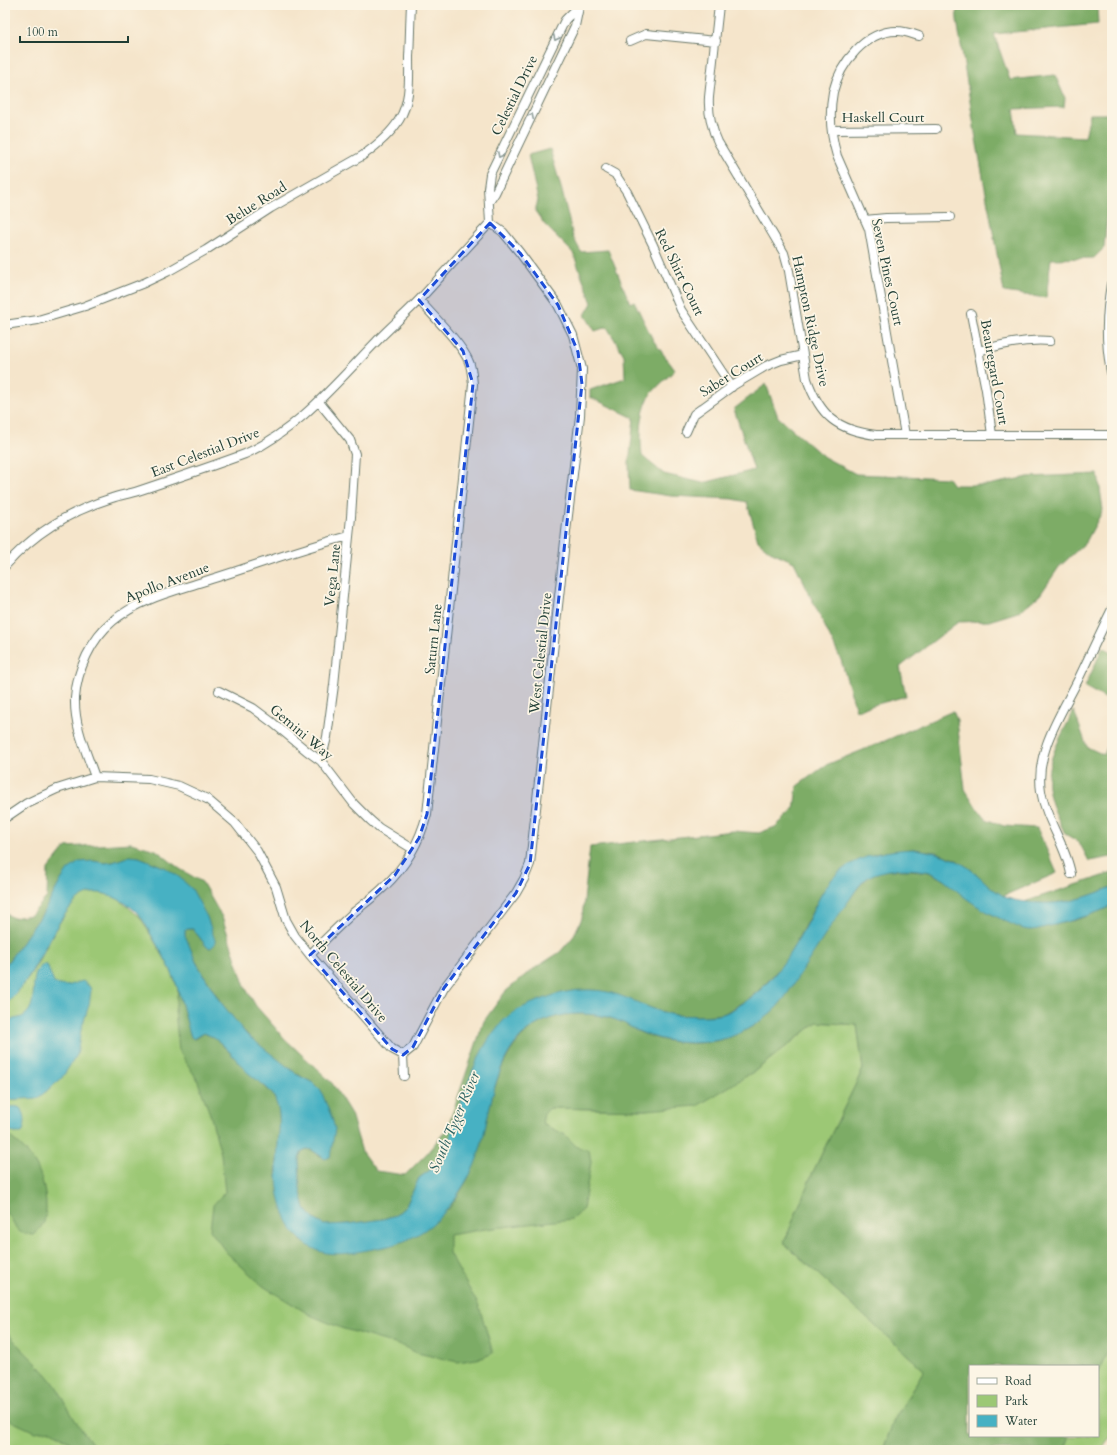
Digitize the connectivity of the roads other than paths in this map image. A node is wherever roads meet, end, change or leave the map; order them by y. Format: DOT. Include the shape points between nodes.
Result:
graph roads {
  1 [pos="411,5"];
  2 [pos="719,5"];
  3 [pos="579,6"];
  4 [pos="919,36"];
  5 [pos="630,41"];
  6 [pos="716,42"];
  7 [pos="936,129"];
  8 [pos="832,130"];
  9 [pos="606,169"];
  10 [pos="489,202"];
  11 [pos="950,217"];
  12 [pos="865,220"];
  13 [pos="490,223"];
  14 [pos="1112,284"];
  15 [pos="419,300"];
  16 [pos="971,314"];
  17 [pos="5,325"];
  18 [pos="1050,341"];
  19 [pos="978,351"];
  20 [pos="803,356"];
  21 [pos="1112,372"];
  22 [pos="732,387"];
  23 [pos="319,402"];
  24 [pos="686,432"];
  25 [pos="905,435"];
  26 [pos="992,435"];
  27 [pos="1112,435"];
  28 [pos="349,536"];
  29 [pos="5,566"];
  30 [pos="1112,609"];
  31 [pos="220,691"];
  32 [pos="321,761"];
  33 [pos="95,777"];
  34 [pos="5,818"];
  35 [pos="413,849"];
  36 [pos="1071,874"];
  37 [pos="310,955"];
  38 [pos="403,1055"];
  39 [pos="404,1076"];
  1 -- 17 [label="street, Belue Road" via="406,104 395,126 373,148 167,272 85,306 38,320"];
  2 -- 6 [label="street, Hampton Ridge Drive"];
  10 -- 3 [label="street, Celestial Drive, one-way" via="575,26"];
  3 -- 10 [label="street, Celestial Drive, one-way" via="565,20 490,174"];
  4 -- 8 [label="street, Seven Pines Court" via="905,32 890,32 872,39 855,52 836,81 831,112"];
  5 -- 6 [label="street" via="646,34"];
  6 -- 20 [label="street, Hampton Ridge Drive" via="709,96 711,126 784,254"];
  7 -- 8 [label="street, Haskell Court"];
  8 -- 12 [label="street, Seven Pines Court" via="837,156"];
  9 -- 22 [label="street, Red Shirt Court" via="615,174 627,192 681,310"];
  10 -- 13 [label="street, Celestial Drive"];
  11 -- 12 [label="street"];
  12 -- 25 [label="street, Seven Pines Court" via="869,229"];
  13 -- 15 [label="street, East Celestial Drive"];
  13 -- 38 [label="street, West Celestial Drive" via="503,232 533,270 566,320 582,368 580,416 530,864 520,887 444,988 413,1047"];
  14 -- 21 [label="street" via="1107,326"];
  15 -- 23 [label="street, East Celestial Drive"];
  15 -- 35 [label="street, Saturn Lane" via="463,351 472,372 473,384 427,814"];
  16 -- 19 [label="street, Beauregard Court"];
  18 -- 19 [label="street" via="1012,342"];
  19 -- 26 [label="street, Beauregard Court"];
  20 -- 22 [label="street, Saber Court" via="766,366"];
  20 -- 25 [label="street, Hampton Ridge Drive" via="813,395 823,410 837,423 861,433"];
  22 -- 24 [label="street, Saber Court" via="694,414"];
  23 -- 28 [label="street, Vega Lane" via="354,446"];
  23 -- 29 [label="street, East Celestial Drive" via="281,434 258,449 96,504 68,516 35,536"];
  25 -- 26 [label="street, Hampton Ridge Drive"];
  26 -- 27 [label="street, Hampton Ridge Drive"];
  28 -- 32 [label="street, Vega Lane" via="327,737"];
  28 -- 33 [label="street, Apollo Avenue" via="304,548 164,594 129,610 106,627 86,658 75,697 77,722"];
  30 -- 36 [label="street" via="1057,720 1042,763 1040,780 1043,802 1067,857"];
  31 -- 32 [label="street, Gemini Way" via="252,708"];
  32 -- 35 [label="street, Gemini Way" via="354,804 370,820"];
  33 -- 34 [label="street, North Celestial Drive" via="50,792"];
  33 -- 37 [label="street, North Celestial Drive" via="128,777 164,782 193,792 217,806 239,827 258,851 276,887 290,928"];
  35 -- 37 [label="street, Saturn Lane" via="384,887"];
  37 -- 38 [label="street, North Celestial Drive" via="392,1049"];
  38 -- 39 [label="street"];
}
